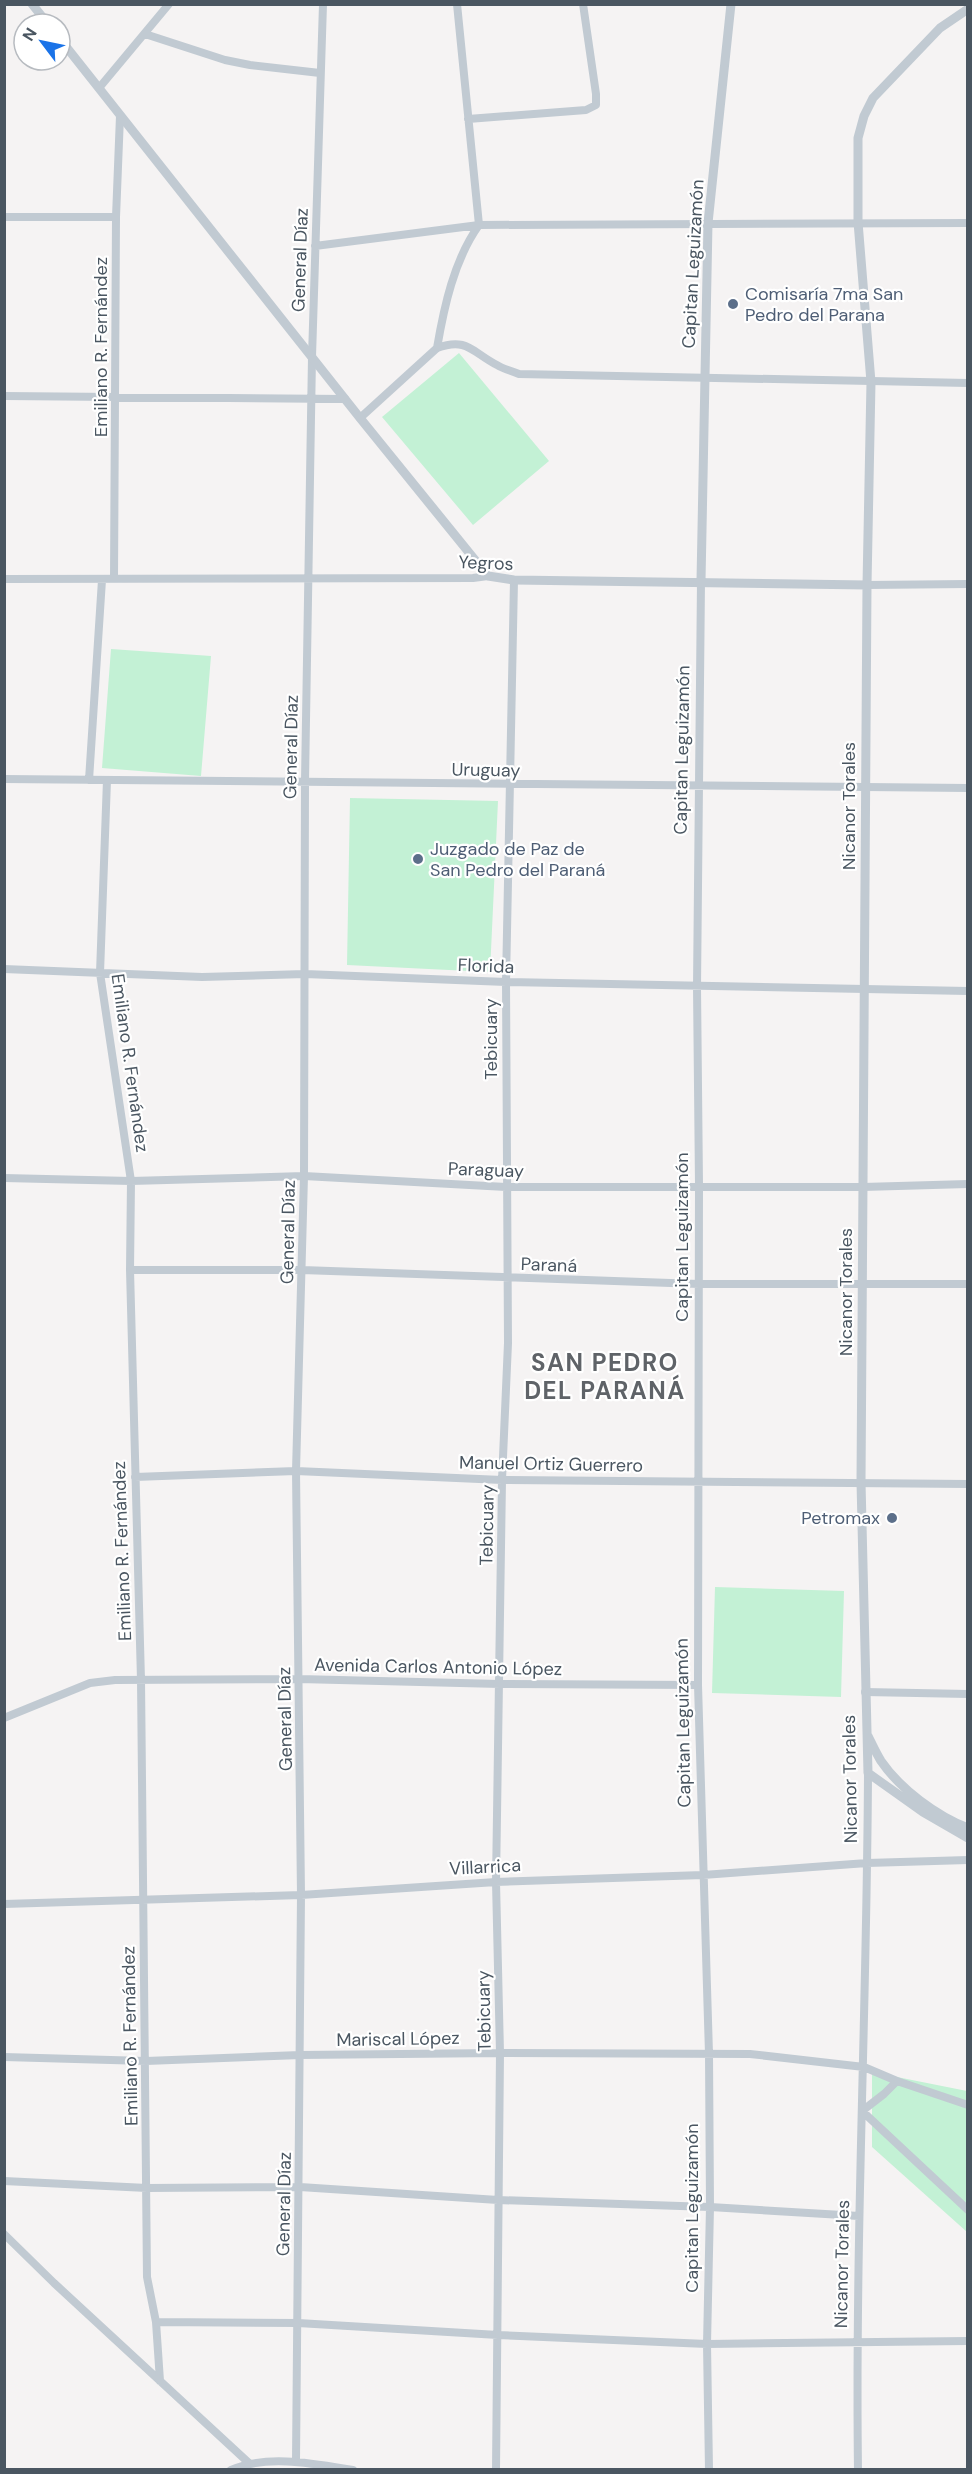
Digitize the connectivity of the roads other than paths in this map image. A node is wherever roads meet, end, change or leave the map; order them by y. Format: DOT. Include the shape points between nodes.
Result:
graph roads {
  1 [pos="169,4"];
  2 [pos="323,4"];
  3 [pos="457,4"];
  4 [pos="583,4"];
  5 [pos="730,4"];
  6 [pos="968,9"];
  7 [pos="145,34"];
  8 [pos="72,54"];
  9 [pos="320,73"];
  10 [pos="99,88"];
  11 [pos="120,116"];
  12 [pos="468,119"];
  13 [pos="4,217"];
  14 [pos="116,217"];
  15 [pos="858,222"];
  16 [pos="708,223"];
  17 [pos="968,223"];
  18 [pos="479,225"];
  19 [pos="315,246"];
  20 [pos="437,348"];
  21 [pos="312,357"];
  22 [pos="705,377"];
  23 [pos="871,382"];
  24 [pos="968,383"];
  25 [pos="4,396"];
  26 [pos="116,396"];
  27 [pos="312,399"];
  28 [pos="345,399"];
  29 [pos="360,418"];
  30 [pos="488,576"];
  31 [pos="309,578"];
  32 [pos="4,579"];
  33 [pos="114,579"];
  34 [pos="102,580"];
  35 [pos="514,580"];
  36 [pos="701,581"];
  37 [pos="968,584"];
  38 [pos="867,585"];
  39 [pos="4,779"];
  40 [pos="89,780"];
  41 [pos="107,780"];
  42 [pos="305,781"];
  43 [pos="509,785"];
  44 [pos="698,786"];
  45 [pos="866,788"];
  46 [pos="968,788"];
  47 [pos="4,969"];
  48 [pos="100,973"];
  49 [pos="305,974"];
  50 [pos="506,982"];
  51 [pos="697,987"];
  52 [pos="864,990"];
  53 [pos="968,991"];
  54 [pos="304,1176"];
  55 [pos="4,1178"];
  56 [pos="131,1180"];
  57 [pos="968,1184"];
  58 [pos="699,1185"];
  59 [pos="506,1187"];
  60 [pos="863,1187"];
  61 [pos="130,1270"];
  62 [pos="302,1270"];
  63 [pos="508,1279"];
  64 [pos="862,1282"];
  65 [pos="699,1284"];
  66 [pos="968,1284"];
  67 [pos="296,1471"];
  68 [pos="135,1477"];
  69 [pos="502,1480"];
  70 [pos="699,1481"];
  71 [pos="861,1482"];
  72 [pos="968,1484"];
  73 [pos="299,1678"];
  74 [pos="141,1680"];
  75 [pos="500,1684"];
  76 [pos="698,1685"];
  77 [pos="865,1692"];
  78 [pos="968,1694"];
  79 [pos="4,1718"];
  80 [pos="865,1732"];
  81 [pos="868,1773"];
  82 [pos="968,1828"];
  83 [pos="968,1838"];
  84 [pos="968,1860"];
  85 [pos="867,1863"];
  86 [pos="703,1875"];
  87 [pos="496,1882"];
  88 [pos="301,1895"];
  89 [pos="143,1901"];
  90 [pos="4,1904"];
  91 [pos="500,2053"];
  92 [pos="709,2054"];
  93 [pos="300,2055"];
  94 [pos="4,2057"];
  95 [pos="146,2061"];
  96 [pos="864,2067"];
  97 [pos="897,2081"];
  98 [pos="968,2105"];
  99 [pos="862,2111"];
  100 [pos="4,2181"];
  101 [pos="147,2187"];
  102 [pos="300,2187"];
  103 [pos="498,2200"];
  104 [pos="710,2207"];
  105 [pos="968,2210"];
  106 [pos="859,2216"];
  107 [pos="4,2234"];
  108 [pos="156,2322"];
  109 [pos="298,2323"];
  110 [pos="498,2335"];
  111 [pos="968,2341"];
  112 [pos="707,2344"];
  113 [pos="856,2344"];
  114 [pos="160,2381"];
  115 [pos="296,2461"];
  116 [pos="250,2464"];
  117 [pos="231,2469"];
  118 [pos="353,2469"];
  119 [pos="496,2469"];
  120 [pos="709,2469"];
  121 [pos="858,2469"];
  1 -- 7 [label="street"];
  2 -- 9 [label="street, General Díaz"];
  3 -- 12 [label="street"];
  4 -- 12 [label="street" via="596,105 586,110"];
  5 -- 16 [label="street, Capitan Leguizamón"];
  6 -- 15 [label="street, Nicanor Torales" via="940,28 873,98 858,138"];
  7 -- 9 [label="street" via="225,60"];
  7 -- 10 [label="street"];
  8 -- 10 [label="street"];
  9 -- 19 [label="street, General Díaz"];
  10 -- 11 [label="street"];
  11 -- 14 [label="street, Emiliano R. Fernández"];
  11 -- 21 [label="street"];
  12 -- 18 [label="street"];
  13 -- 14 [label="street"];
  14 -- 26 [label="street, Emiliano R. Fernández"];
  15 -- 16 [label="street"];
  15 -- 17 [label="street"];
  15 -- 23 [label="street, Nicanor Torales"];
  16 -- 18 [label="street"];
  16 -- 22 [label="street, Capitan Leguizamón"];
  18 -- 19 [label="street"];
  18 -- 20 [label="street" via="466,244 442,318"];
  19 -- 21 [label="street, General Díaz"];
  20 -- 22 [label="street" via="452,343 470,347 519,374"];
  20 -- 29 [label="street"];
  21 -- 27 [label="street, General Díaz"];
  21 -- 28 [label="street"];
  22 -- 23 [label="street"];
  22 -- 36 [label="street, Capitan Leguizamón"];
  23 -- 24 [label="street"];
  23 -- 38 [label="street, Nicanor Torales"];
  25 -- 26 [label="street"];
  26 -- 27 [label="street"];
  26 -- 33 [label="street, Emiliano R. Fernández"];
  27 -- 28 [label="street"];
  27 -- 31 [label="street, General Díaz"];
  28 -- 29 [label="street"];
  29 -- 30 [label="street"];
  30 -- 31 [label="street, Yegros"];
  30 -- 35 [label="street, Yegros"];
  31 -- 33 [label="street, Yegros"];
  31 -- 42 [label="street, General Díaz"];
  32 -- 34 [label="street, Yegros"];
  33 -- 34 [label="street, Yegros"];
  34 -- 40 [label="street"];
  35 -- 36 [label="street, Yegros"];
  35 -- 43 [label="street, Tebicuary"];
  36 -- 38 [label="street, Yegros"];
  36 -- 44 [label="street, Capitan Leguizamón"];
  37 -- 38 [label="street, Yegros"];
  38 -- 45 [label="street, Nicanor Torales"];
  39 -- 40 [label="street, Uruguay"];
  40 -- 41 [label="street, Uruguay"];
  41 -- 42 [label="street, Uruguay"];
  41 -- 48 [label="street, Emiliano R. Fernández"];
  42 -- 43 [label="street, Uruguay"];
  42 -- 49 [label="street, General Díaz"];
  43 -- 44 [label="street, Uruguay"];
  43 -- 50 [label="street, Tebicuary"];
  44 -- 45 [label="street, Uruguay"];
  44 -- 51 [label="street, Capitan Leguizamón"];
  45 -- 46 [label="street, Uruguay"];
  45 -- 52 [label="street, Nicanor Torales"];
  47 -- 48 [label="street, Florida"];
  48 -- 49 [label="street, Florida" via="202,977"];
  48 -- 56 [label="street, Emiliano R. Fernández"];
  49 -- 50 [label="street, Florida"];
  49 -- 54 [label="street, General Díaz"];
  50 -- 51 [label="street, Florida"];
  50 -- 59 [label="street, Tebicuary"];
  51 -- 52 [label="street, Florida"];
  51 -- 58 [label="street, Capitan Leguizamón"];
  52 -- 53 [label="street, Florida"];
  52 -- 60 [label="street, Nicanor Torales"];
  54 -- 56 [label="street, Paraguay"];
  54 -- 59 [label="street, Paraguay"];
  54 -- 62 [label="street, General Díaz"];
  55 -- 56 [label="street, Paraguay"];
  56 -- 61 [label="street, Emiliano R. Fernández"];
  57 -- 60 [label="street, Paraguay"];
  58 -- 59 [label="street, Paraguay"];
  58 -- 60 [label="street, Paraguay"];
  58 -- 65 [label="street, Capitan Leguizamón"];
  59 -- 63 [label="street, Tebicuary"];
  60 -- 64 [label="street, Nicanor Torales"];
  61 -- 62 [label="street, Paraná"];
  61 -- 68 [label="street, Emiliano R. Fernández"];
  62 -- 63 [label="street, Paraná"];
  62 -- 67 [label="street, General Díaz"];
  63 -- 65 [label="street, Paraná"];
  63 -- 69 [label="street, Tebicuary"];
  64 -- 65 [label="street, Paraná"];
  64 -- 66 [label="street, Paraná"];
  64 -- 71 [label="street, Nicanor Torales"];
  65 -- 70 [label="street, Capitan Leguizamón"];
  67 -- 68 [label="street, Manuel Ortiz Guerrero"];
  67 -- 69 [label="street, Manuel Ortiz Guerrero"];
  67 -- 73 [label="street, General Díaz"];
  68 -- 74 [label="street, Emiliano R. Fernández"];
  69 -- 70 [label="street, Manuel Ortiz Guerrero"];
  69 -- 75 [label="street, Tebicuary"];
  70 -- 71 [label="street, Manuel Ortiz Guerrero"];
  70 -- 76 [label="street, Capitan Leguizamón"];
  71 -- 72 [label="street, Manuel Ortiz Guerrero"];
  71 -- 77 [label="street, Nicanor Torales"];
  73 -- 74 [label="street, Avenida Carlos Antonio López"];
  73 -- 75 [label="street, Avenida Carlos Antonio López"];
  73 -- 88 [label="street, General Díaz"];
  74 -- 79 [label="street, Avenida Carlos Antonio López" via="90,1683"];
  74 -- 89 [label="street, Emiliano R. Fernández"];
  75 -- 76 [label="street, Avenida Carlos Antonio López"];
  75 -- 87 [label="street, Tebicuary"];
  76 -- 86 [label="street, Capitan Leguizamón"];
  77 -- 78 [label="street"];
  77 -- 80 [label="street, Nicanor Torales"];
  80 -- 81 [label="street, Nicanor Torales"];
  80 -- 82 [label="street" via="882,1762 904,1786 935,1810"];
  81 -- 83 [label="street"];
  81 -- 85 [label="street, Nicanor Torales"];
  84 -- 85 [label="street, Villarrica"];
  85 -- 86 [label="street, Villarrica"];
  85 -- 96 [label="street, Nicanor Torales"];
  86 -- 87 [label="street, Villarrica"];
  86 -- 92 [label="street, Capitan Leguizamón"];
  87 -- 88 [label="street, Villarrica"];
  87 -- 91 [label="street, Tebicuary"];
  88 -- 89 [label="street, Villarrica"];
  88 -- 93 [label="street, General Díaz"];
  89 -- 90 [label="street, Villarrica"];
  89 -- 95 [label="street, Emiliano R. Fernández"];
  91 -- 92 [label="street, Mariscal López"];
  91 -- 93 [label="street, Mariscal López"];
  91 -- 103 [label="street, Tebicuary"];
  92 -- 96 [label="street, Mariscal López" via="750,2054"];
  92 -- 104 [label="street, Capitan Leguizamón"];
  93 -- 95 [label="street, Mariscal López"];
  93 -- 102 [label="street, General Díaz"];
  94 -- 95 [label="street, Mariscal López"];
  95 -- 101 [label="street, Emiliano R. Fernández"];
  96 -- 97 [label="street, Mariscal López"];
  96 -- 99 [label="street, Nicanor Torales"];
  97 -- 98 [label="street, Mariscal López"];
  97 -- 99 [label="street"];
  99 -- 105 [label="street"];
  99 -- 106 [label="street, Nicanor Torales"];
  100 -- 101 [label="street"];
  101 -- 102 [label="street"];
  101 -- 108 [label="street, Emiliano R. Fernández" via="147,2277"];
  102 -- 103 [label="street"];
  102 -- 109 [label="street, General Díaz"];
  103 -- 104 [label="street"];
  103 -- 110 [label="street, Tebicuary"];
  104 -- 106 [label="street"];
  104 -- 112 [label="street, Capitan Leguizamón"];
  106 -- 113 [label="street, Nicanor Torales"];
  107 -- 114 [label="street"];
  108 -- 109 [label="street"];
  108 -- 114 [label="street, Emiliano R. Fernández"];
  109 -- 110 [label="street"];
  109 -- 115 [label="street, General Díaz"];
  110 -- 112 [label="street"];
  110 -- 119 [label="street, Tebicuary"];
  111 -- 113 [label="street"];
  112 -- 113 [label="street"];
  112 -- 120 [label="street, Capitan Leguizamón"];
  113 -- 121 [label="street, Nicanor Torales"];
  114 -- 116 [label="street"];
  115 -- 116 [label="street"];
  115 -- 118 [label="street"];
  116 -- 117 [label="street"];
}
